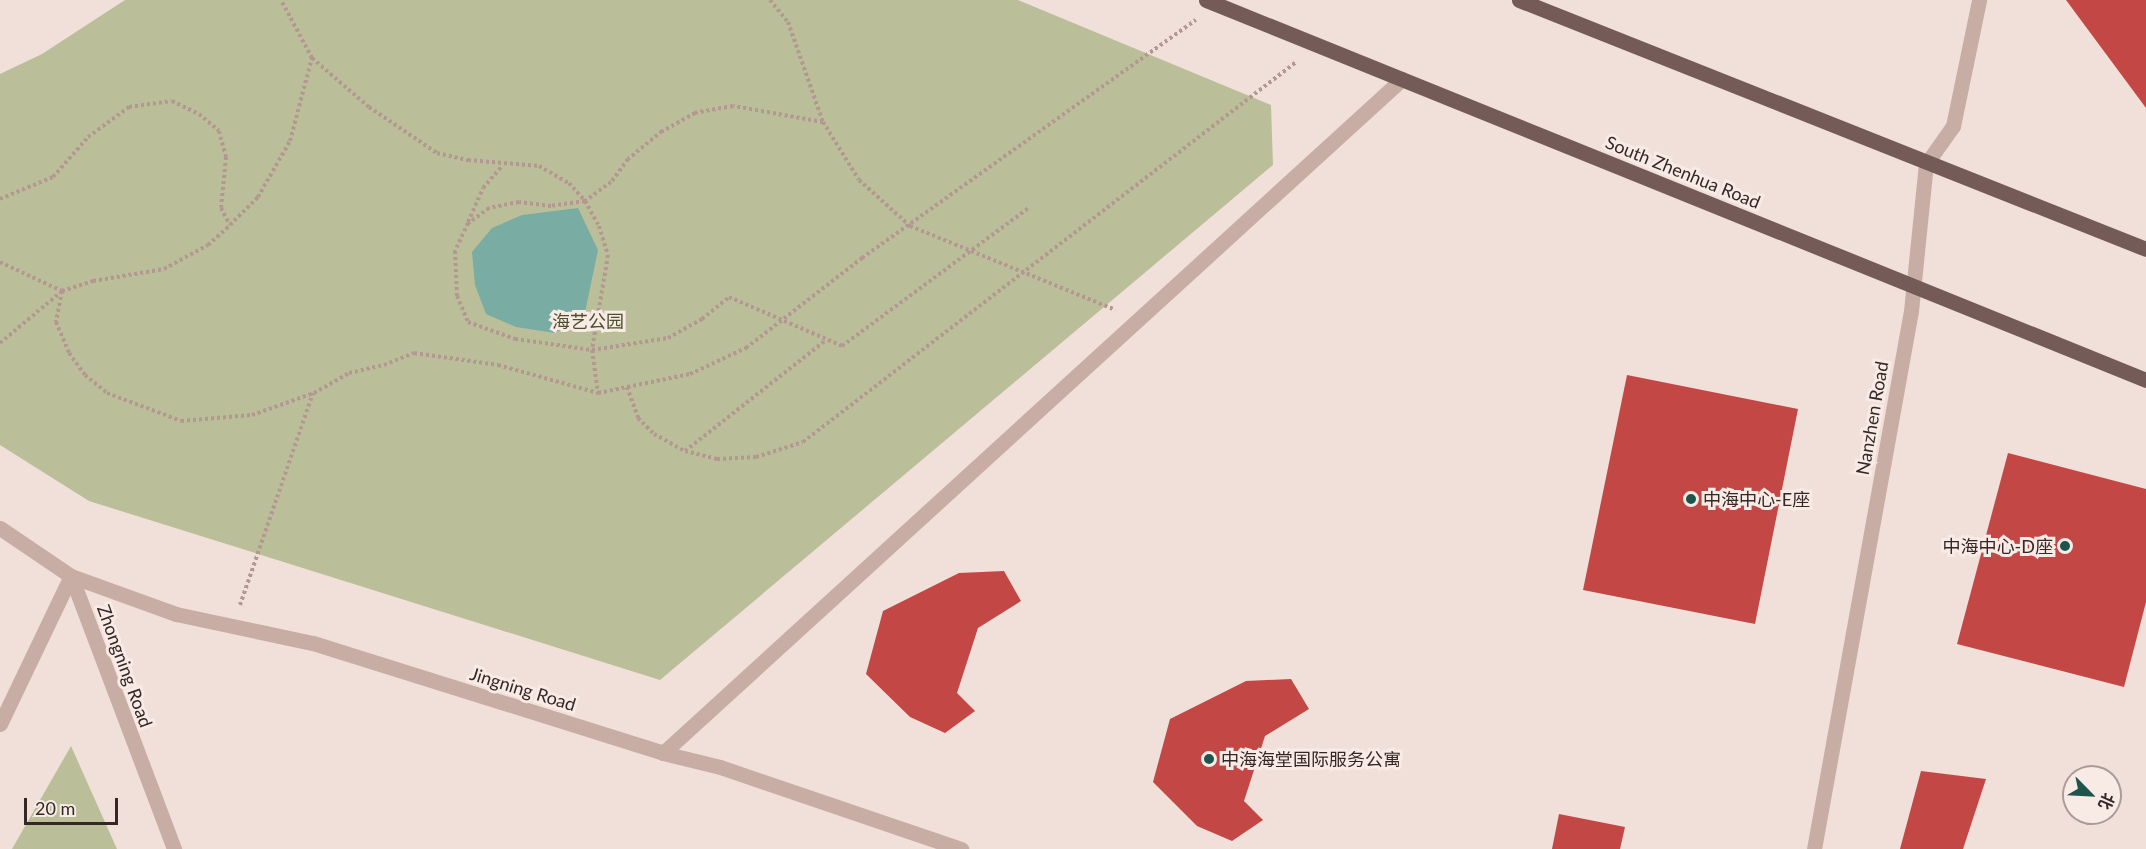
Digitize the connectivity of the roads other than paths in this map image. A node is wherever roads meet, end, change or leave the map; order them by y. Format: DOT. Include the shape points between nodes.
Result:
graph roads {
  1 [pos="1519,0"];
  2 [pos="1979,0"];
  3 [pos="1211,2"];
  4 [pos="1402,80"];
  5 [pos="1926,164"];
  6 [pos="2146,249"];
  7 [pos="1913,287"];
  8 [pos="2146,380"];
  9 [pos="0,528"];
  10 [pos="71,576"];
  11 [pos="0,724"];
  12 [pos="663,753"];
  13 [pos="174,849"];
  14 [pos="961,849"];
  15 [pos="1814,849"];
  1 -- 5 [label="main road"];
  2 -- 5 [label="street, Nanzhen Road" via="1953,126"];
  3 -- 4 [label="main road, South Zhenhua Road"];
  4 -- 7 [label="main road, South Zhenhua Road"];
  4 -- 12 [label="street"];
  5 -- 6 [label="main road"];
  5 -- 7 [label="street, Nanzhen Road"];
  7 -- 8 [label="main road, South Zhenhua Road"];
  7 -- 15 [label="street, Nanzhen Road"];
  9 -- 10 [label="street"];
  10 -- 11 [label="street"];
  10 -- 12 [label="street, Jingning Road" via="176,614 313,643"];
  10 -- 13 [label="street, Zhongning Road"];
  12 -- 14 [label="street, Jingning Road" via="720,767"];
}
